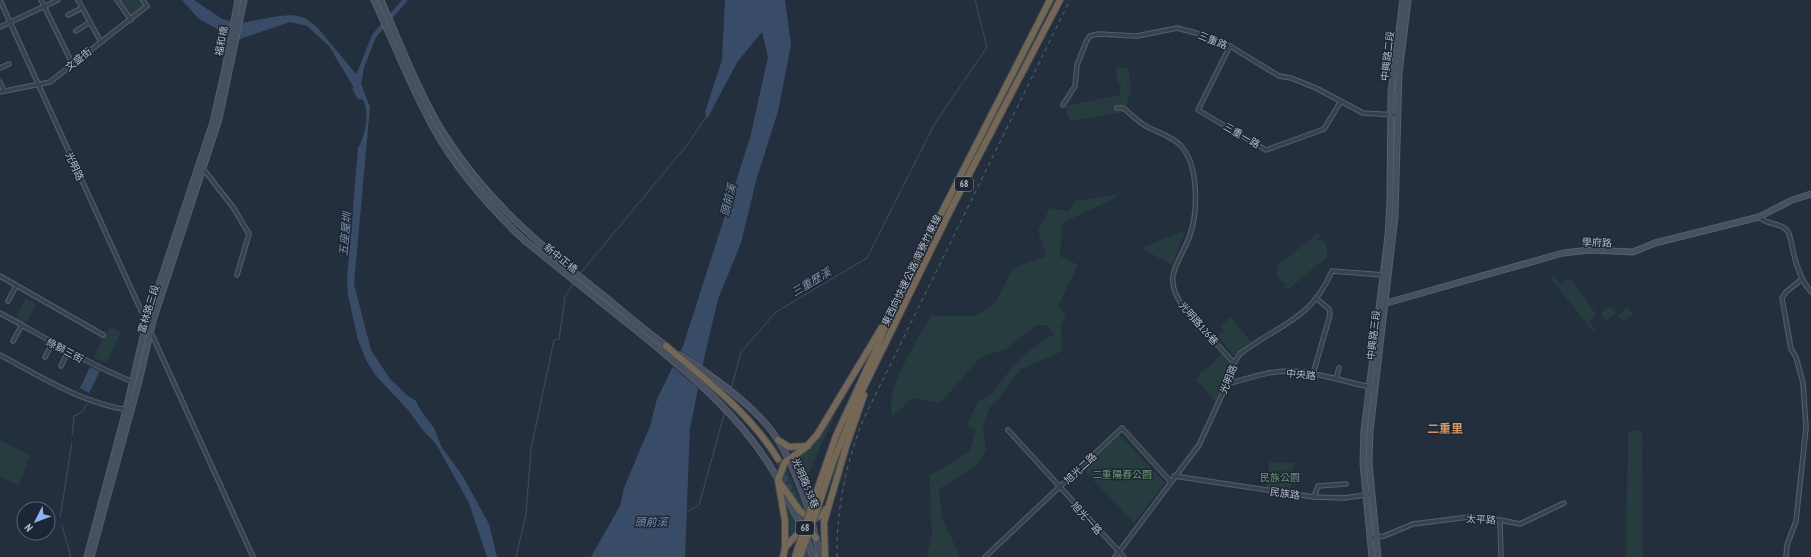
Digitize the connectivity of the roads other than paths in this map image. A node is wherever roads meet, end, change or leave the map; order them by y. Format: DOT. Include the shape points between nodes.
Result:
graph roads {
  1 [pos="0,0"];
  2 [pos="42,0"];
  3 [pos="58,0"];
  4 [pos="78,0"];
  5 [pos="117,0"];
  6 [pos="143,0"];
  7 [pos="238,0"];
  8 [pos="244,0"];
  9 [pos="374,0"];
  10 [pos="381,0"];
  11 [pos="1050,0"];
  12 [pos="1060,0"];
  13 [pos="1403,0"];
  14 [pos="1408,0"];
  15 [pos="44,6"];
  16 [pos="82,8"];
  17 [pos="68,15"];
  18 [pos="238,17"];
  19 [pos="131,20"];
  20 [pos="10,22"];
  21 [pos="90,22"];
  22 [pos="0,27"];
  23 [pos="76,31"];
  24 [pos="101,42"];
  25 [pos="1230,46"];
  26 [pos="72,63"];
  27 [pos="9,64"];
  28 [pos="0,68"];
  29 [pos="228,68"];
  30 [pos="0,82"];
  31 [pos="39,84"];
  32 [pos="2,92"];
  33 [pos="1341,101"];
  34 [pos="1063,105"];
  35 [pos="1117,108"];
  36 [pos="1391,115"];
  37 [pos="1397,115"];
  38 [pos="204,170"];
  39 [pos="1811,194"];
  40 [pos="1759,216"];
  41 [pos="237,275"];
  42 [pos="1382,275"];
  43 [pos="1389,276"];
  44 [pos="0,277"];
  45 [pos="1802,279"];
  46 [pos="16,286"];
  47 [pos="1811,292"];
  48 [pos="1316,298"];
  49 [pos="8,301"];
  50 [pos="1382,304"];
  51 [pos="892,310"];
  52 [pos="0,313"];
  53 [pos="146,324"];
  54 [pos="22,325"];
  55 [pos="150,331"];
  56 [pos="103,335"];
  57 [pos="13,341"];
  58 [pos="52,344"];
  59 [pos="666,346"];
  60 [pos="68,352"];
  61 [pos="0,355"];
  62 [pos="45,357"];
  63 [pos="1234,363"];
  64 [pos="61,366"];
  65 [pos="1340,368"];
  66 [pos="873,371"];
  67 [pos="1313,374"];
  68 [pos="1336,379"];
  69 [pos="133,382"];
  70 [pos="1227,384"];
  71 [pos="1369,387"];
  72 [pos="1376,388"];
  73 [pos="129,410"];
  74 [pos="1008,430"];
  75 [pos="778,440"];
  76 [pos="808,446"];
  77 [pos="778,459"];
  78 [pos="787,460"];
  79 [pos="1174,476"];
  80 [pos="778,480"];
  81 [pos="1171,482"];
  82 [pos="1346,484"];
  83 [pos="1059,487"];
  84 [pos="1369,495"];
  85 [pos="1314,496"];
  86 [pos="1564,503"];
  87 [pos="829,504"];
  88 [pos="812,520"];
  89 [pos="1500,520"];
  90 [pos="804,531"];
  91 [pos="816,538"];
  92 [pos="1374,538"];
  93 [pos="785,548"];
  94 [pos="1119,553"];
  95 [pos="87,557"];
  96 [pos="91,557"];
  97 [pos="253,557"];
  98 [pos="783,557"];
  99 [pos="795,557"];
  100 [pos="800,557"];
  101 [pos="813,557"];
  102 [pos="820,557"];
  103 [pos="825,557"];
  104 [pos="985,557"];
  105 [pos="1115,557"];
  106 [pos="1124,557"];
  107 [pos="1372,557"];
  108 [pos="1378,557"];
  109 [pos="1501,557"];
  110 [pos="1786,557"];
  1 -- 20 [label="street, 光明路"];
  2 -- 15 [label="street"];
  3 -- 15 [label="street"];
  4 -- 16 [label="street"];
  5 -- 19 [label="street"];
  6 -- 19 [label="street, 文盛街" via="148,6"];
  7 -- 18 [label="main road"];
  8 -- 18 [label="main road"];
  9 -- 80 [label="main road, 新中正橋" via="435,131 456,163 494,209 524,240 710,393 748,434"];
  10 -- 59 [label="main road, 新中正橋" via="438,123 453,148 488,192 536,241"];
  11 -- 51 [label="highway, 東西向快速公路 南寮竹東線 / 68"];
  12 -- 66 [label="highway, 東西向快速公路 南寮竹東線 / 68" via="951,209"];
  13 -- 36 [label="main road, 中興路二段" via="1393,71"];
  14 -- 37 [label="main road, 中興路二段" via="1399,73"];
  15 -- 20 [label="street"];
  15 -- 26 [label="street"];
  16 -- 17 [label="street"];
  16 -- 21 [label="street"];
  18 -- 29 [label="main road, 福和橋"];
  19 -- 24 [label="street, 文盛街"];
  20 -- 22 [label="street"];
  20 -- 31 [label="street, 光明路"];
  21 -- 23 [label="street"];
  21 -- 24 [label="street"];
  24 -- 26 [label="street, 文盛街"];
  25 -- 33 [label="street, 三重路" via="1279,76 1316,88"];
  25 -- 33 [label="street, 三重一路" via="1198,110 1266,150 1324,129"];
  25 -- 34 [label="street, 三重路" via="1177,28 1137,36 1090,36 1086,40 1077,65 1076,86"];
  26 -- 31 [label="street, 文盛街" via="50,82"];
  27 -- 28 [label="street"];
  29 -- 38 [label="main road, 富林路三段" via="219,119"];
  29 -- 53 [label="main road, 富林路三段"];
  30 -- 32 [label="street"];
  31 -- 32 [label="street, 文盛街"];
  31 -- 53 [label="street, 光明路"];
  33 -- 36 [label="street, 三重路" via="1363,113"];
  35 -- 63 [label="street, 光明路126巷" via="1123,108 1144,125 1172,138 1188,155 1194,176 1194,220 1172,278 1182,305"];
  36 -- 37 [label="street, 三重路"];
  36 -- 42 [label="main road, 中興路三段" via="1389,216"];
  37 -- 43 [label="main road, 中興路三段" via="1396,201"];
  38 -- 41 [label="street" via="233,207 249,234"];
  38 -- 55 [label="main road, 富林路三段"];
  39 -- 40 [label="main road, 學府路"];
  40 -- 45 [label="street" via="1764,222 1782,226 1789,233"];
  40 -- 50 [label="main road, 學府路" via="1655,243 1633,252 1590,250 1563,253"];
  42 -- 43 [label="street, 光明路"];
  42 -- 48 [label="street, 光明路" via="1332,271"];
  42 -- 50 [label="main road, 中興路三段"];
  43 -- 50 [label="main road, 中興路三段"];
  44 -- 46 [label="street"];
  45 -- 47 [label="street"];
  45 -- 110 [label="street" via="1782,298 1791,348 1803,383 1806,428 1796,521 1787,545"];
  46 -- 49 [label="street"];
  46 -- 56 [label="street"];
  48 -- 63 [label="street, 光明路" via="1296,319 1240,354"];
  48 -- 67 [label="street" via="1329,309 1330,315"];
  50 -- 71 [label="main road, 中興路三段"];
  50 -- 72 [label="main road, 中興路三段"];
  51 -- 76 [label="highway"];
  51 -- 99 [label="highway, 東西向快速公路 南寮竹東線 / 68, bridge" via="836,436"];
  52 -- 54 [label="street, 綠獅三街"];
  53 -- 55 [label="street, 光明路"];
  53 -- 69 [label="main road, 富林路三段"];
  54 -- 57 [label="street"];
  54 -- 58 [label="street, 綠獅三街"];
  55 -- 73 [label="main road, 富林路三段"];
  55 -- 97 [label="street, 光明路"];
  58 -- 60 [label="street, 綠獅三街"];
  58 -- 62 [label="street"];
  59 -- 75 [label="main road, 新中正橋" via="719,382 758,417"];
  59 -- 77 [label="highway" via="736,405 757,428"];
  60 -- 64 [label="street"];
  60 -- 69 [label="street, 綠獅三街"];
  61 -- 73 [label="street" via="101,405"];
  63 -- 70 [label="street, 光明路"];
  65 -- 68 [label="street"];
  66 -- 87 [label="highway" via="846,446"];
  66 -- 100 [label="highway, 東西向快速公路 南寮竹東線 / 68, bridge" via="832,462"];
  67 -- 68 [label="street, 中央路"];
  67 -- 70 [label="street, 中央路" via="1276,372"];
  68 -- 71 [label="street, 中央路"];
  69 -- 73 [label="main road, 富林路三段"];
  70 -- 79 [label="street, 光明路" via="1199,445"];
  71 -- 72 [label="street, 中央路"];
  71 -- 84 [label="main road, 中興路三段" via="1364,431 1364,463"];
  72 -- 84 [label="main road, 中興路三段" via="1370,447"];
  73 -- 95 [label="main road, 富林路三段"];
  73 -- 96 [label="main road, 富林路三段"];
  74 -- 83 [label="street, 旭光一路"];
  75 -- 76 [label="highway" via="789,447"];
  75 -- 78 [label="main road, 光明路538巷"];
  76 -- 78 [label="highway"];
  78 -- 80 [label="highway"];
  78 -- 88 [label="main road, 光明路538巷"];
  79 -- 81 [label="street, 光明路"];
  79 -- 85 [label="street, 民族路"];
  80 -- 88 [label="highway" via="800,511"];
  80 -- 90 [label="main road"];
  80 -- 93 [label="highway" via="785,521"];
  81 -- 83 [label="street, 旭光二路" via="1122,428"];
  81 -- 94 [label="street, 光明路"];
  82 -- 85 [label="street" via="1318,486"];
  83 -- 94 [label="street, 旭光一路"];
  83 -- 104 [label="street, 旭光二路"];
  84 -- 85 [label="street, 民族路" via="1344,498"];
  84 -- 92 [label="main road, 中興路三段"];
  86 -- 89 [label="street, 太平路" via="1520,524"];
  87 -- 88 [label="highway" via="822,515"];
  87 -- 103 [label="highway" via="824,522"];
  88 -- 91 [label="main road, 光明路538巷"];
  89 -- 92 [label="street, 太平路" via="1468,517 1406,525 1392,534"];
  89 -- 109 [label="street"];
  90 -- 91 [label="highway" via="810,531"];
  90 -- 93 [label="highway" via="796,535"];
  90 -- 101 [label="main road"];
  91 -- 102 [label="main road, 光明路538巷"];
  92 -- 107 [label="main road, 中興路三段"];
  92 -- 108 [label="main road, 中興路三段"];
  93 -- 98 [label="highway"];
  94 -- 105 [label="street, 光明路"];
  94 -- 106 [label="street, 旭光一路"];
}
